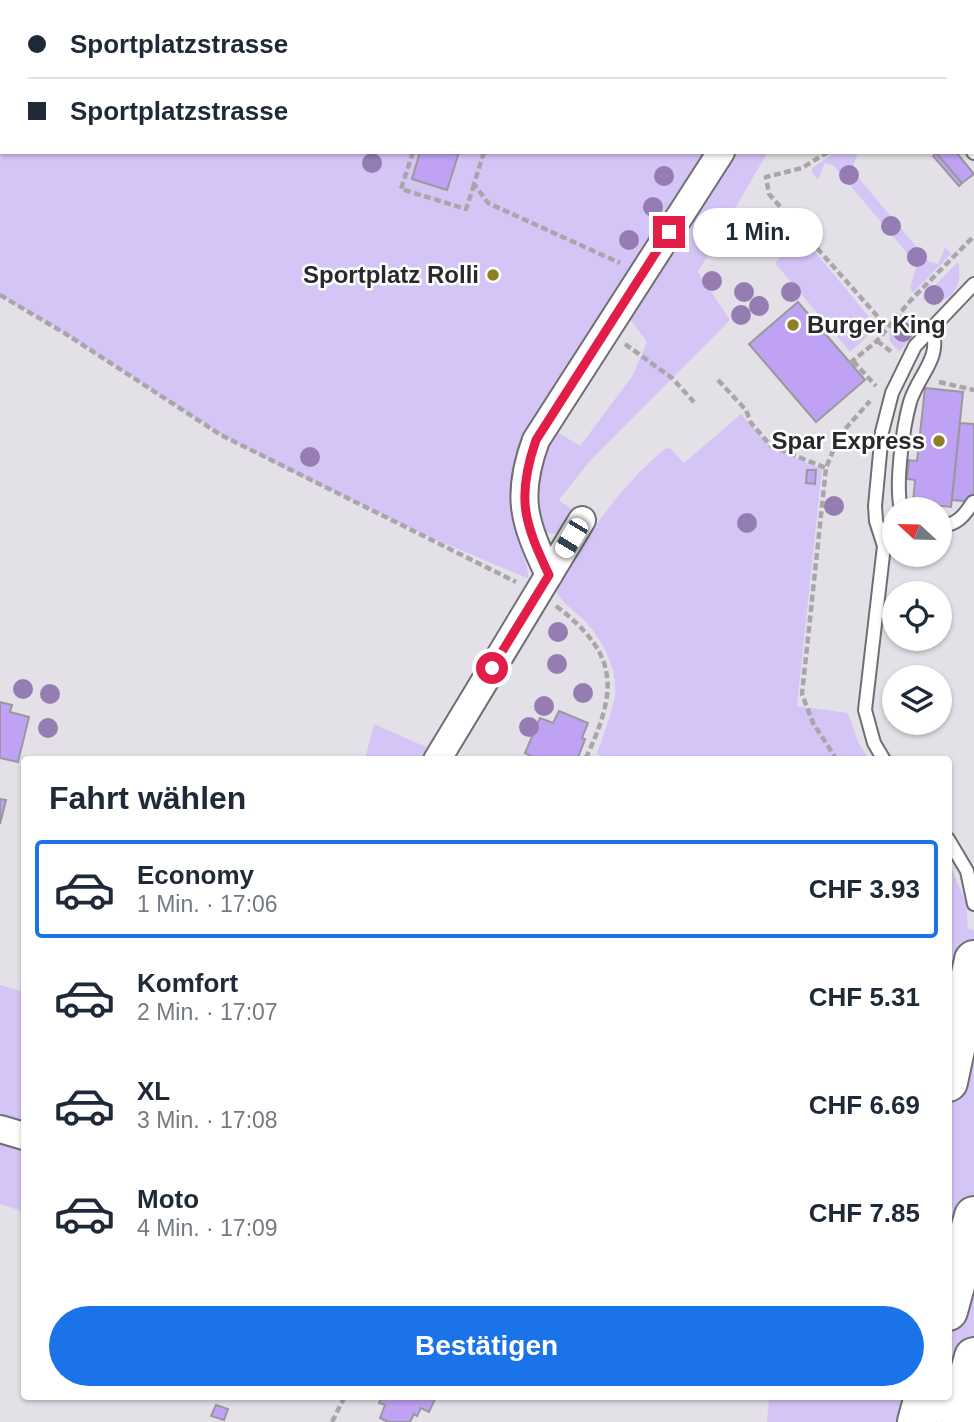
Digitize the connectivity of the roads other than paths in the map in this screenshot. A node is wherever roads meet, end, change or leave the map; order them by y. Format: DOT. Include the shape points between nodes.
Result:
graph roads {
  1 [pos="720,154"];
  2 [pos="974,285"];
  3 [pos="932,327"];
  4 [pos="900,497"];
  5 [pos="974,504"];
  6 [pos="582,520"];
  7 [pos="952,524"];
  8 [pos="544,584"];
  9 [pos="439,756"];
  10 [pos="882,756"];
  11 [pos="952,846"];
  12 [pos="974,904"];
  13 [pos="974,960"];
  14 [pos="952,1063"];
  15 [pos="0,1129"];
  16 [pos="21,1135"];
  17 [pos="974,1216"];
  18 [pos="952,1296"];
  19 [pos="974,1357"];
  20 [pos="901,1400"];
  21 [pos="923,1400"];
  22 [pos="898,1422"];
  23 [pos="917,1422"];
  24 [pos="956,1422"];
  1 -- 8 [label="street" via="536,440 526,468 524,502"];
  2 -- 3 [label="lane"];
  3 -- 4 [label="lane" via="935,355 915,389 904,431"];
  3 -- 10 [label="lane" via="906,361 883,432 875,506 884,546 865,710"];
  5 -- 7 [label="lane"];
  6 -- 8 [label="street"];
  8 -- 9 [label="street"];
  11 -- 12 [label="lane" via="967,871"];
  13 -- 14 [label="highway"];
  15 -- 16 [label="street"];
  17 -- 18 [label="highway"];
  19 -- 24 [label="highway"];
  20 -- 22 [label="highway"];
  21 -- 23 [label="highway"];
}
